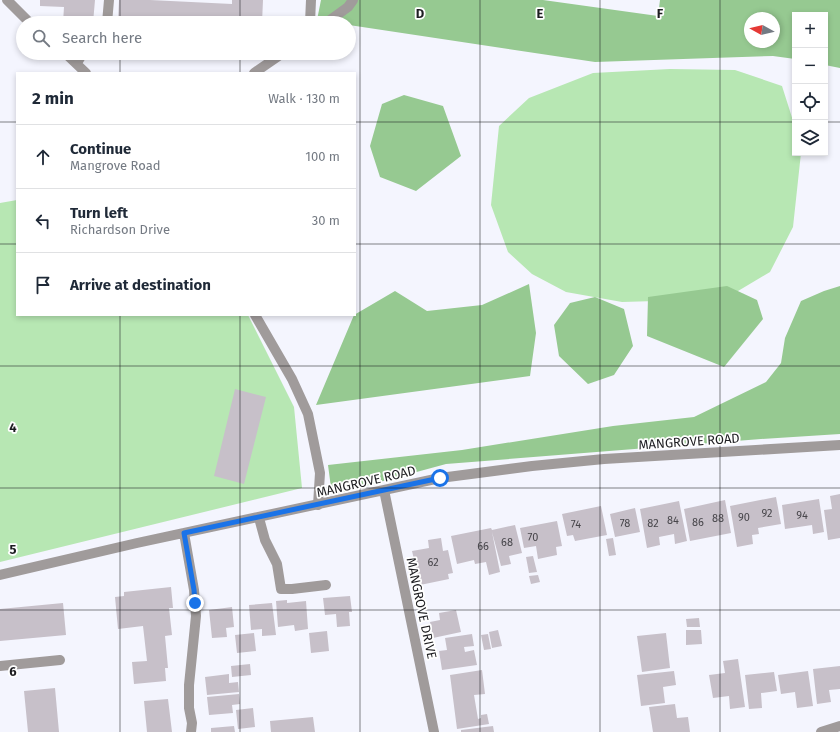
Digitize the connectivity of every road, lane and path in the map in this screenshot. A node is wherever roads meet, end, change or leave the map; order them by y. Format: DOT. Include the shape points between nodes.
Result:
graph roads {
  1 [pos="6,0"];
  2 [pos="109,0"];
  3 [pos="311,0"];
  4 [pos="352,0"];
  5 [pos="23,16"];
  6 [pos="108,16"];
  7 [pos="310,16"];
  8 [pos="336,16"];
  9 [pos="73,60"];
  10 [pos="78,60"];
  11 [pos="273,60"];
  12 [pos="76,63"];
  13 [pos="85,72"];
  14 [pos="255,72"];
  15 [pos="257,316"];
  16 [pos="840,445"];
  17 [pos="384,490"];
  18 [pos="318,505"];
  19 [pos="258,518"];
  20 [pos="184,533"];
  21 [pos="0,575"];
  22 [pos="326,585"];
  23 [pos="60,660"];
  24 [pos="0,666"];
  25 [pos="840,726"];
  26 [pos="191,732"];
  27 [pos="434,732"];
  28 [pos="821,732"];
  1 -- 5 [label="street"];
  2 -- 6 [label="street"];
  3 -- 7 [label="street"];
  4 -- 8 [label="street" via="348,7"];
  9 -- 12 [label="street"];
  10 -- 12 [label="street"];
  11 -- 14 [label="street"];
  12 -- 13 [label="street"];
  15 -- 18 [label="street" via="292,379 308,414 320,473"];
  16 -- 17 [label="street, MANGROVE ROAD" via="540,465 440,478"];
  17 -- 18 [label="street, MANGROVE ROAD"];
  17 -- 27 [label="street, MANGROVE DRIVE"];
  18 -- 19 [label="street, MANGROVE ROAD"];
  19 -- 20 [label="street, MANGROVE ROAD"];
  19 -- 22 [label="street" via="277,564 281,588"];
  20 -- 21 [label="street, MANGROVE ROAD"];
  20 -- 26 [label="street" via="196,616 189,685"];
  23 -- 24 [label="street"];
  25 -- 28 [label="street"];
}
